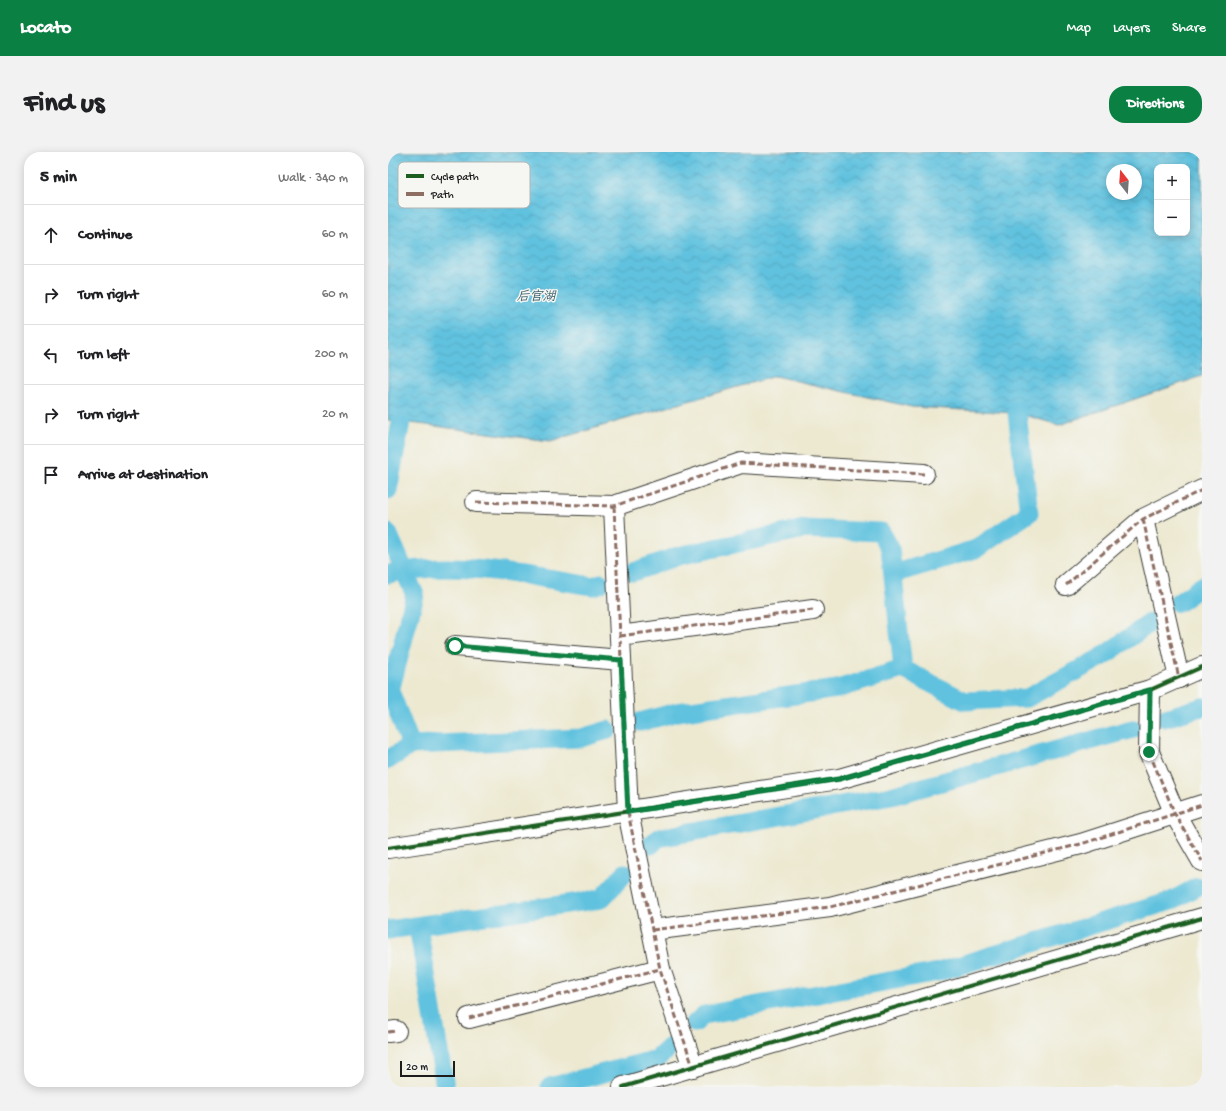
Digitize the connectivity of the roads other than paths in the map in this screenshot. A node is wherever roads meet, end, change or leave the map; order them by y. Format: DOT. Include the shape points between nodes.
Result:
graph roads {
  1 [pos="924,474"];
  2 [pos="1202,490"];
  3 [pos="476,502"];
  4 [pos="614,506"];
  5 [pos="1143,519"];
  6 [pos="1066,586"];
  7 [pos="813,610"];
  8 [pos="620,636"];
  9 [pos="455,646"];
  10 [pos="621,660"];
  11 [pos="1202,667"];
  12 [pos="1178,678"];
  13 [pos="1150,690"];
  14 [pos="1202,805"];
  15 [pos="628,812"];
  16 [pos="1175,814"];
  17 [pos="388,848"];
  18 [pos="1202,862"];
  19 [pos="1202,918"];
  20 [pos="652,930"];
  21 [pos="660,969"];
  22 [pos="469,1018"];
  23 [pos="693,1067"];
  24 [pos="623,1087"];
  1 -- 4 [label="street" via="741,463"];
  2 -- 5 [label="street"];
  3 -- 4 [label="street"];
  4 -- 8 [label="street"];
  5 -- 6 [label="street"];
  5 -- 12 [label="street"];
  7 -- 8 [label="street"];
  8 -- 10 [label="street"];
  9 -- 10 [label="street"];
  10 -- 15 [label="street"];
  11 -- 12 [label="street"];
  12 -- 13 [label="street"];
  13 -- 15 [label="street" via="839,779"];
  13 -- 16 [label="street" via="1149,752"];
  14 -- 16 [label="street"];
  15 -- 17 [label="street"];
  15 -- 20 [label="street"];
  16 -- 18 [label="street"];
  16 -- 20 [label="street" via="1081,844 830,907"];
  19 -- 23 [label="street"];
  20 -- 21 [label="street"];
  21 -- 22 [label="street"];
  21 -- 23 [label="street"];
  23 -- 24 [label="street"];
}
